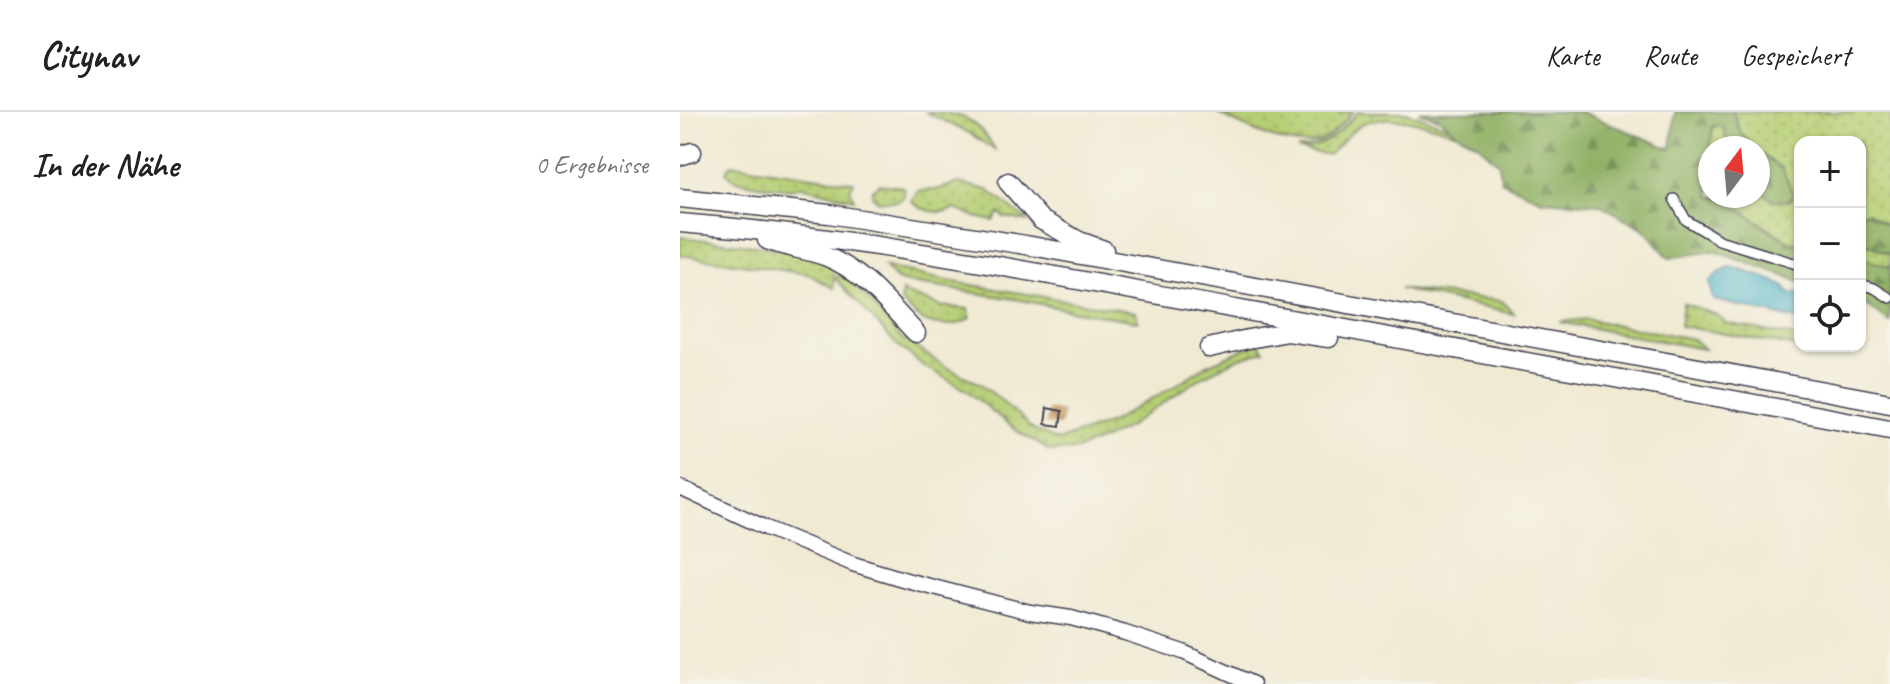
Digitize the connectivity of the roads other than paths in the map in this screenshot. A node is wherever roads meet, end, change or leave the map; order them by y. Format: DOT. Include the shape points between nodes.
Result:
graph roads {
  1 [pos="1008,182"];
  2 [pos="680,198"];
  3 [pos="1674,199"];
  4 [pos="680,223"];
  5 [pos="735,227"];
  6 [pos="1794,263"];
  7 [pos="1155,268"];
  8 [pos="1866,286"];
  9 [pos="1890,298"];
  10 [pos="916,333"];
  11 [pos="1379,336"];
  12 [pos="1209,348"];
  13 [pos="1890,403"];
  14 [pos="1890,429"];
  15 [pos="680,488"];
  16 [pos="1253,684"];
  1 -- 7 [label="highway" via="1041,220 1079,241"];
  2 -- 7 [label="highway" via="863,218"];
  3 -- 6 [label="street" via="1686,220 1719,240"];
  4 -- 5 [label="highway"];
  5 -- 10 [label="highway" via="831,258 856,273"];
  5 -- 11 [label="highway" via="983,263"];
  7 -- 13 [label="highway"];
  8 -- 9 [label="street"];
  11 -- 12 [label="highway" via="1346,341 1288,332"];
  11 -- 14 [label="highway"];
  15 -- 16 [label="main road" via="853,564 1125,633"];
}
